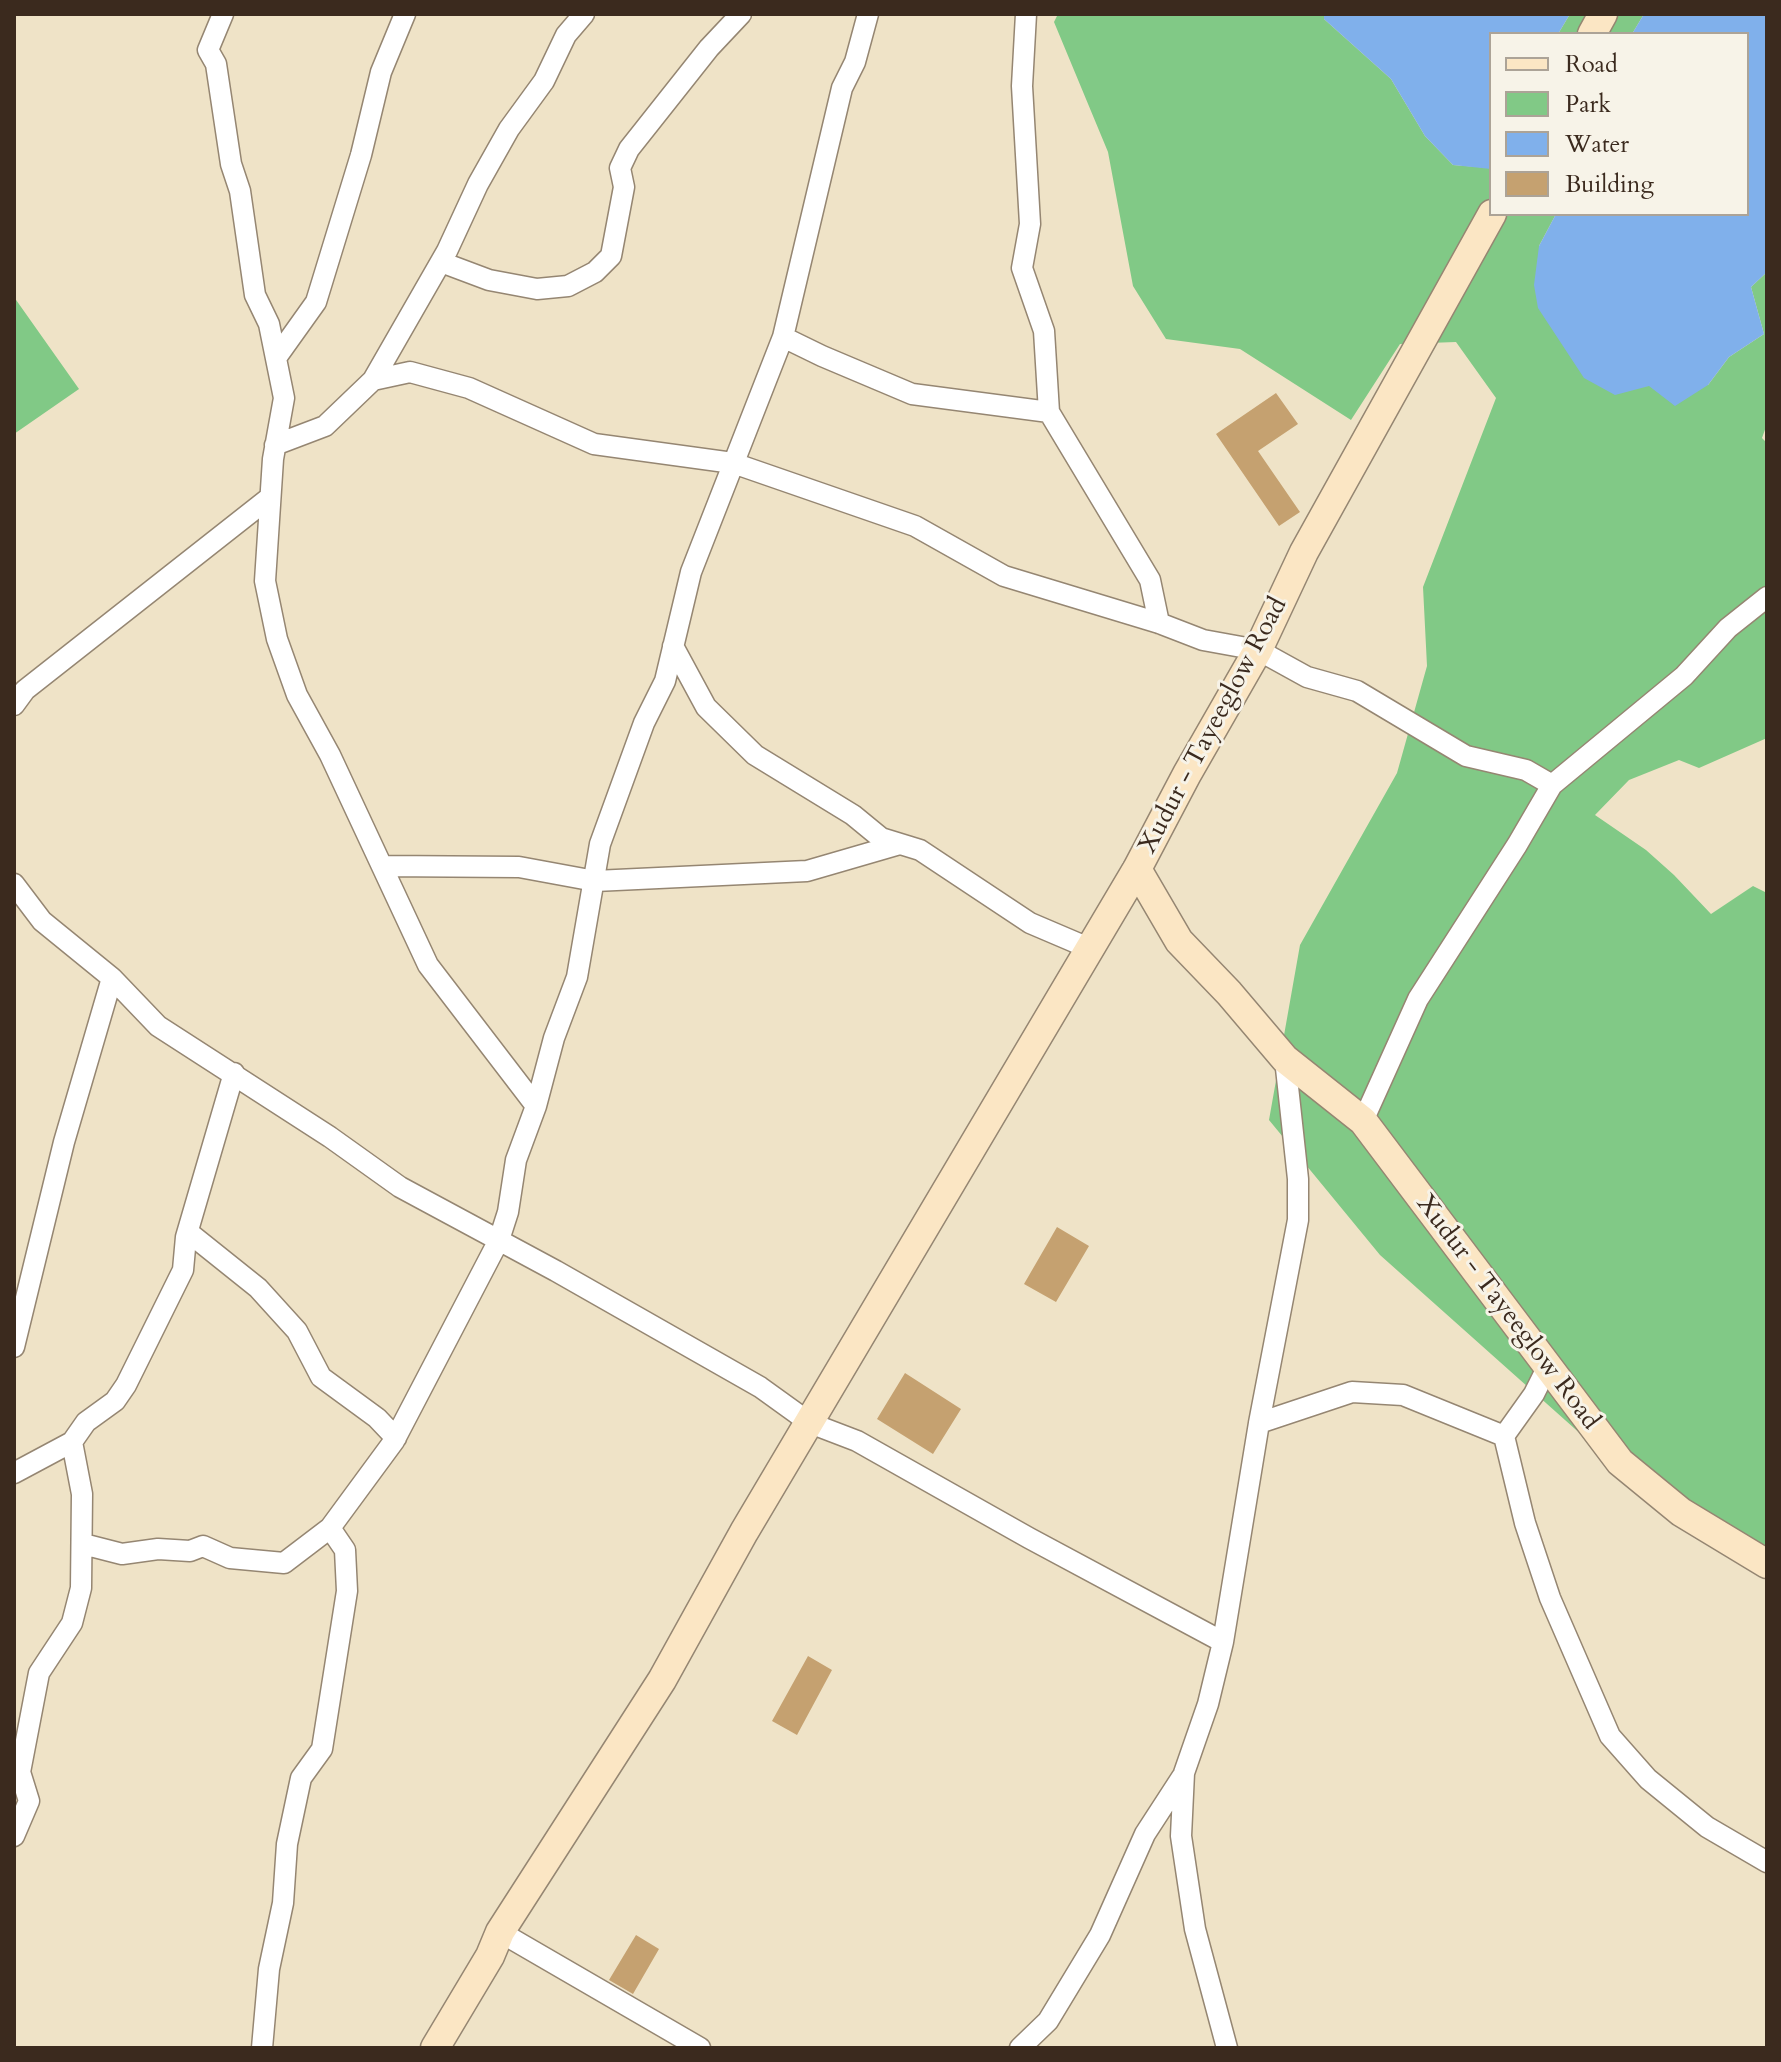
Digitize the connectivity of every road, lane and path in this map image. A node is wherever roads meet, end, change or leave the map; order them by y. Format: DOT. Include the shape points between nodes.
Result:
graph roads {
  1 [pos="223,14"];
  2 [pos="405,14"];
  3 [pos="584,14"];
  4 [pos="741,14"];
  5 [pos="868,14"];
  6 [pos="1026,14"];
  7 [pos="1603,14"];
  8 [pos="1593,32"];
  9 [pos="1491,216"];
  10 [pos="441,262"];
  11 [pos="783,337"];
  12 [pos="276,358"];
  13 [pos="373,380"];
  14 [pos="1049,412"];
  15 [pos="275,445"];
  16 [pos="733,463"];
  17 [pos="269,498"];
  18 [pos="1767,597"];
  19 [pos="1159,623"];
  20 [pos="673,646"];
  21 [pos="1258,650"];
  22 [pos="14,705"];
  23 [pos="1552,785"];
  24 [pos="901,844"];
  25 [pos="382,866"];
  26 [pos="1137,869"];
  27 [pos="595,881"];
  28 [pos="14,884"];
  29 [pos="1091,949"];
  30 [pos="112,978"];
  31 [pos="1285,1059"];
  32 [pos="234,1073"];
  33 [pos="536,1106"];
  34 [pos="1363,1121"];
  35 [pos="188,1232"];
  36 [pos="499,1240"];
  37 [pos="14,1347"];
  38 [pos="1547,1368"];
  39 [pos="810,1423"];
  40 [pos="1259,1423"];
  41 [pos="1504,1436"];
  42 [pos="396,1438"];
  43 [pos="72,1442"];
  44 [pos="14,1473"];
  45 [pos="330,1528"];
  46 [pos="83,1544"];
  47 [pos="1767,1564"];
  48 [pos="1223,1642"];
  49 [pos="1184,1773"];
  50 [pos="14,1836"];
  51 [pos="1767,1862"];
  52 [pos="500,1932"];
  53 [pos="262,2048"];
  54 [pos="435,2048"];
  55 [pos="700,2048"];
  56 [pos="1020,2048"];
  57 [pos="1227,2048"];
  1 -- 12 [label="street" via="208,50 216,64 255,295 269,324"];
  2 -- 12 [label="street" via="381,72 316,302"];
  3 -- 10 [label="street" via="493,156"];
  4 -- 10 [label="street" via="629,149 620,168 624,187 611,256 595,272 568,286 537,289 489,280"];
  5 -- 11 [label="street" via="842,88"];
  6 -- 14 [label="street" via="1022,86 1030,224 1022,268 1044,331"];
  7 -- 8 [label="main road"];
  9 -- 21 [label="main road, Xudur - Tayeeglow Road" via="1304,552"];
  10 -- 13 [label="street"];
  11 -- 14 [label="street" via="912,394"];
  11 -- 16 [label="street"];
  12 -- 15 [label="street" via="284,398"];
  13 -- 15 [label="street" via="325,426"];
  13 -- 16 [label="street" via="410,372 469,388 594,444"];
  14 -- 19 [label="street" via="1150,580"];
  15 -- 17 [label="street"];
  16 -- 19 [label="street" via="915,526 1004,576"];
  16 -- 20 [label="street" via="691,572"];
  17 -- 22 [label="street" via="25,690"];
  17 -- 25 [label="street" via="265,581 277,639 297,695"];
  18 -- 23 [label="street" via="1728,628 1684,676"];
  19 -- 21 [label="street" via="1203,640"];
  20 -- 24 [label="street" via="706,707 755,755 881,838"];
  20 -- 27 [label="street" via="665,681 600,844"];
  21 -- 23 [label="street" via="1307,677 1357,691 1466,756 1526,770"];
  21 -- 26 [label="main road, Xudur - Tayeeglow Road"];
  23 -- 34 [label="street" via="1418,999"];
  24 -- 27 [label="street" via="807,871"];
  24 -- 29 [label="street" via="920,850 1030,923"];
  25 -- 27 [label="street" via="519,867"];
  25 -- 33 [label="street" via="428,965"];
  26 -- 29 [label="main road"];
  26 -- 31 [label="main road, Xudur - Tayeeglow Road" via="1179,941"];
  27 -- 33 [label="street" via="577,977"];
  28 -- 30 [label="street" via="42,921"];
  29 -- 39 [label="main road"];
  30 -- 32 [label="street" via="158,1026"];
  30 -- 37 [label="street" via="64,1142"];
  31 -- 34 [label="main road, Xudur - Tayeeglow Road"];
  31 -- 40 [label="street" via="1298,1220"];
  32 -- 35 [label="street"];
  32 -- 36 [label="street" via="400,1187"];
  33 -- 36 [label="street" via="516,1160"];
  34 -- 38 [label="main road, Xudur - Tayeeglow Road"];
  35 -- 42 [label="street" via="258,1288 297,1331 321,1377"];
  35 -- 43 [label="street" via="183,1270 126,1385"];
  36 -- 39 [label="street" via="760,1387"];
  36 -- 42 [label="street"];
  38 -- 41 [label="street"];
  38 -- 47 [label="main road, Xudur - Tayeeglow Road" via="1620,1462 1681,1512"];
  39 -- 48 [label="street" via="857,1441"];
  39 -- 52 [label="main road" via="662,1680"];
  40 -- 41 [label="street" via="1352,1392 1403,1395"];
  40 -- 48 [label="street"];
  41 -- 51 [label="street" via="1550,1598 1610,1736 1648,1779 1707,1827"];
  42 -- 45 [label="street"];
  43 -- 44 [label="street"];
  43 -- 46 [label="street" via="82,1494"];
  45 -- 46 [label="street" via="284,1563 230,1558 203,1546 122,1554"];
  45 -- 53 [label="street" via="345,1550 347,1591 322,1749 301,1778 287,1844"];
  46 -- 50 [label="street" via="81,1588 72,1623 39,1673 20,1772 29,1801"];
  48 -- 49 [label="street"];
  49 -- 56 [label="street" via="1145,1834 1100,1935 1048,2021"];
  49 -- 57 [label="street" via="1181,1836 1195,1929"];
  52 -- 54 [label="main road"];
  52 -- 55 [label="street"];
}
